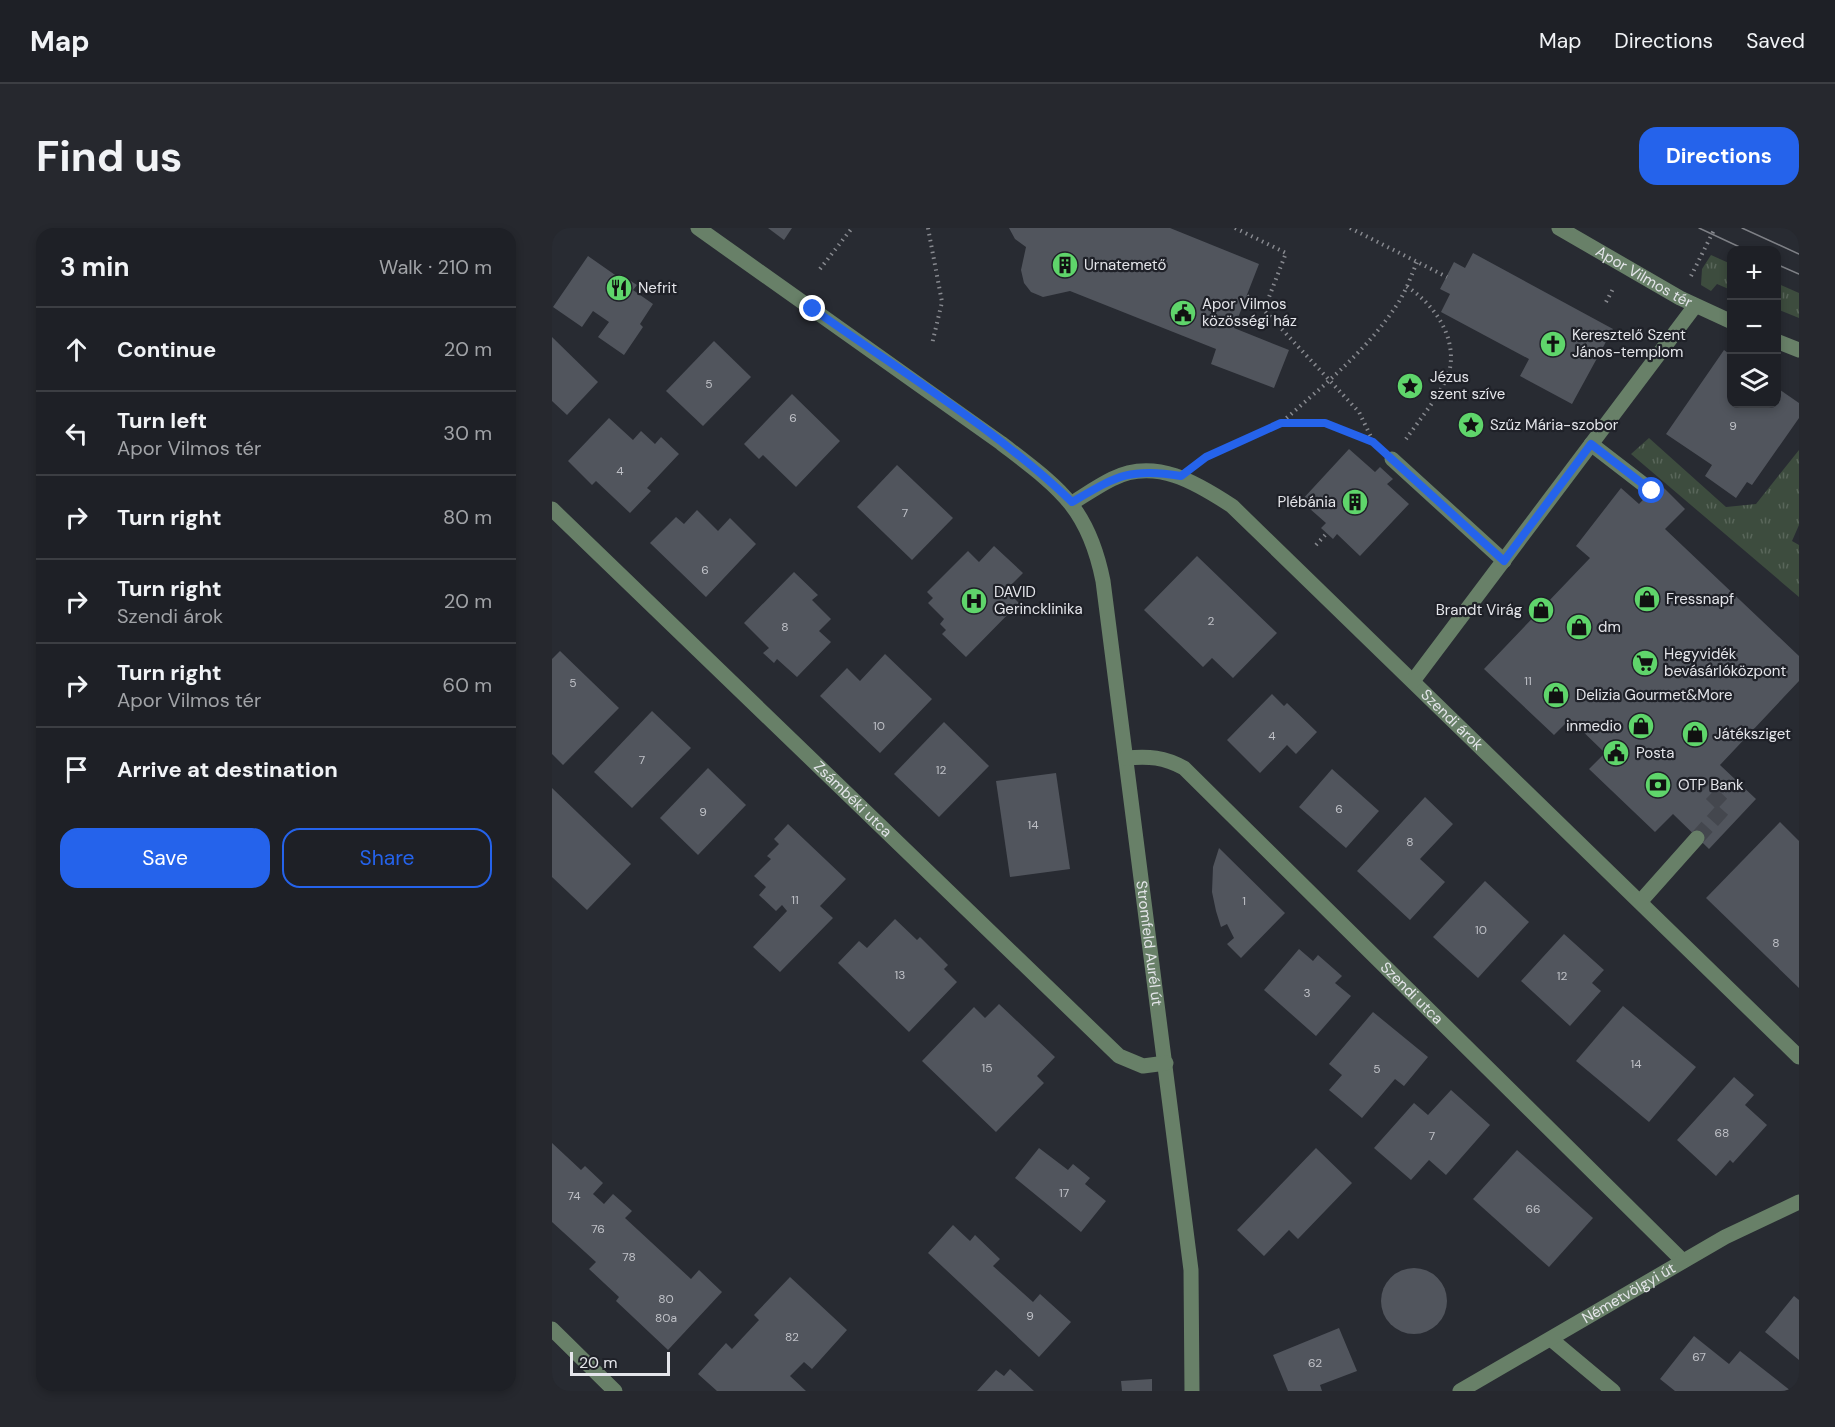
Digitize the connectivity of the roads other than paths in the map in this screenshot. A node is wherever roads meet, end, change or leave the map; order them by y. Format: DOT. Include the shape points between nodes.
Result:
graph roads {
  1 [pos="698,228"];
  2 [pos="1559,228"];
  3 [pos="1695,306"];
  4 [pos="1727,320"];
  5 [pos="1781,343"];
  6 [pos="1799,350"];
  7 [pos="1591,444"];
  8 [pos="1392,459"];
  9 [pos="1652,491"];
  10 [pos="1072,502"];
  11 [pos="552,509"];
  12 [pos="1504,561"];
  13 [pos="1413,681"];
  14 [pos="1126,758"];
  15 [pos="1697,838"];
  16 [pos="1640,902"];
  17 [pos="1799,1057"];
  18 [pos="1166,1063"];
  19 [pos="1799,1202"];
  20 [pos="1683,1261"];
  21 [pos="552,1329"];
  22 [pos="1552,1340"];
  23 [pos="615,1391"];
  24 [pos="1192,1391"];
  25 [pos="1460,1391"];
  26 [pos="1613,1391"];
  1 -- 10 [label="street" via="1002,442"];
  2 -- 3 [label="street, Apor Vilmos tér"];
  3 -- 4 [label="street"];
  3 -- 7 [label="street, Apor Vilmos tér"];
  5 -- 6 [label="street"];
  7 -- 9 [label="street"];
  7 -- 12 [label="street, Apor Vilmos tér"];
  8 -- 12 [label="street"];
  10 -- 13 [label="street, Szendi árok" via="1113,478 1137,472 1181,476 1232,506"];
  10 -- 14 [label="street, Stromfeld Aurél út" via="1089,530 1103,581"];
  11 -- 18 [label="street, Zsámbéki utca" via="1119,1056 1143,1065"];
  12 -- 13 [label="street, Apor Vilmos tér"];
  13 -- 16 [label="street, Szendi árok"];
  14 -- 18 [label="street, Stromfeld Aurél út"];
  14 -- 20 [label="street, Szendi utca" via="1168,759 1184,768"];
  15 -- 16 [label="street"];
  16 -- 17 [label="street, Szendi árok"];
  18 -- 24 [label="street, Stromfeld Aurél út" via="1191,1270"];
  19 -- 20 [label="street, Németvölgyi út"];
  20 -- 22 [label="street, Németvölgyi út"];
  21 -- 23 [label="street"];
  22 -- 25 [label="street, Németvölgyi út"];
  22 -- 26 [label="street"];
}
